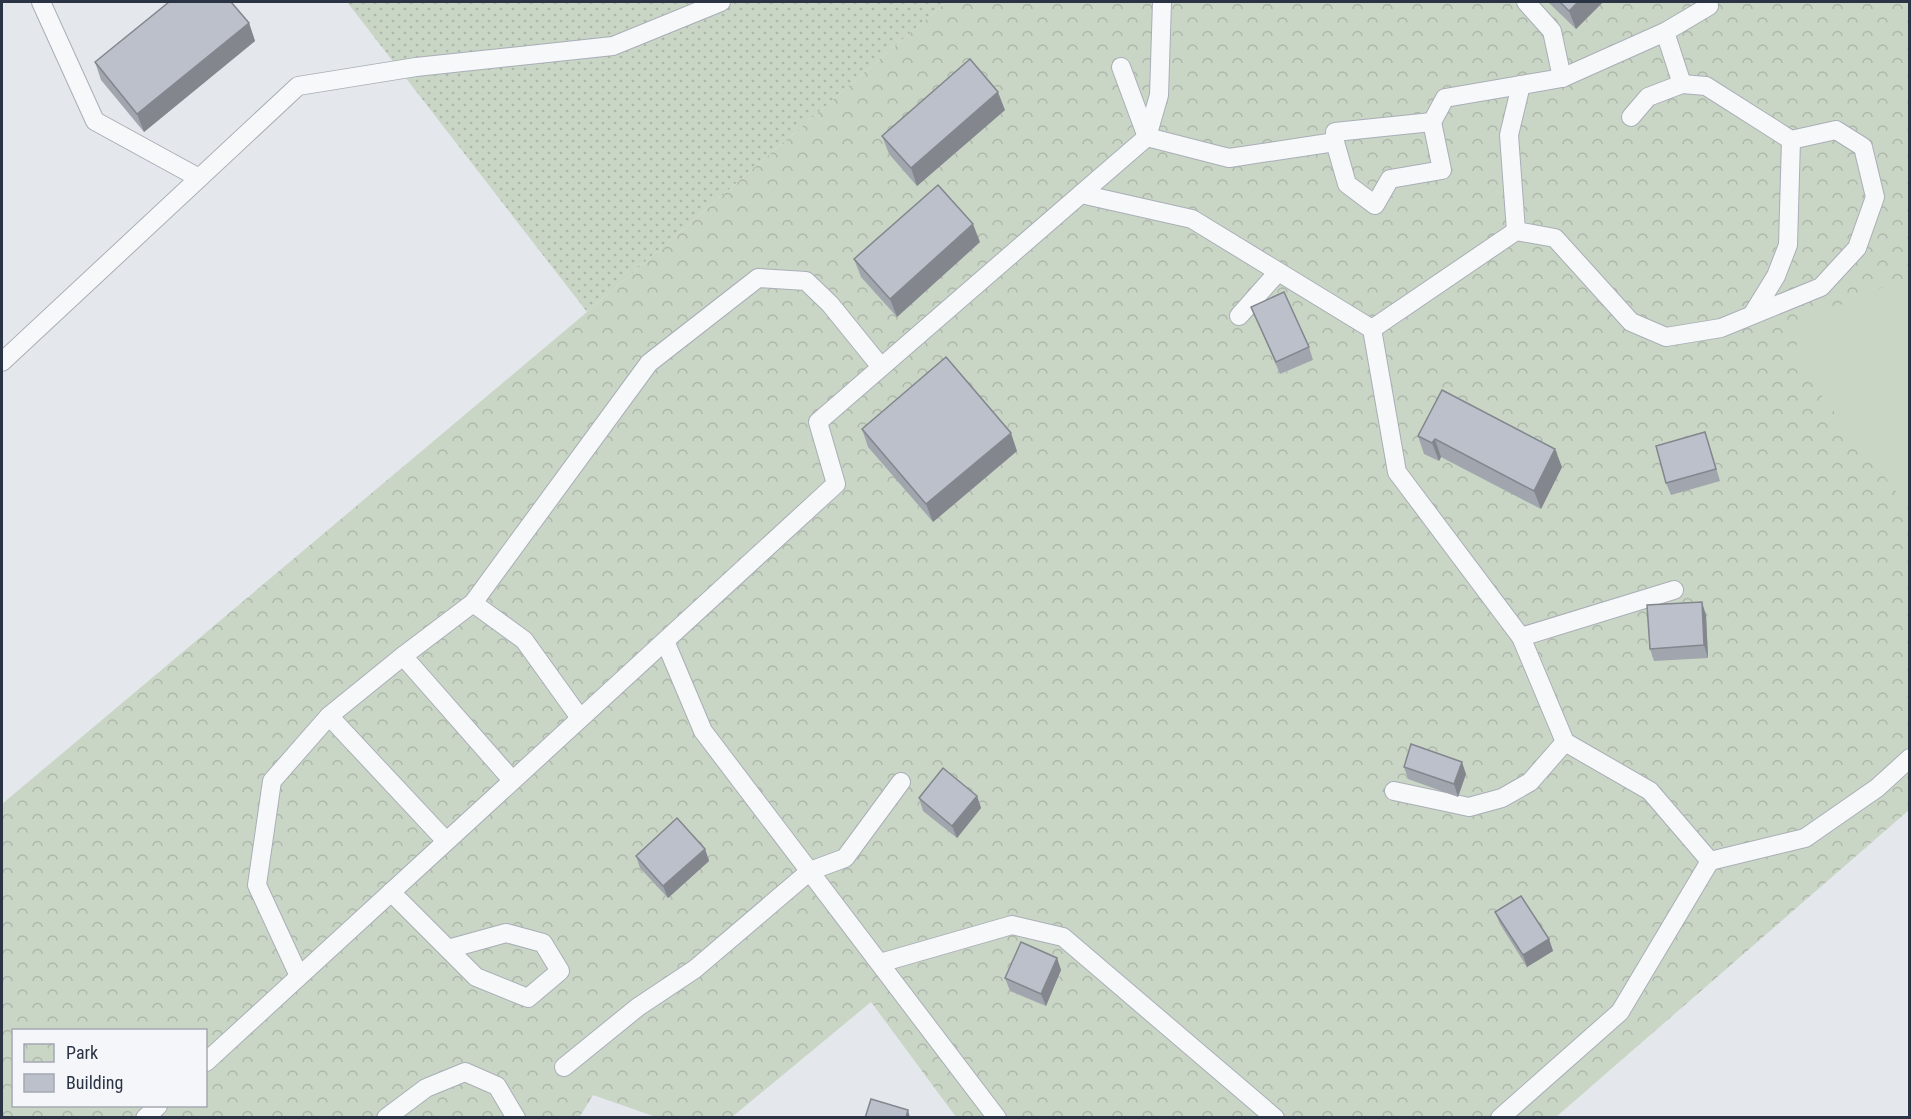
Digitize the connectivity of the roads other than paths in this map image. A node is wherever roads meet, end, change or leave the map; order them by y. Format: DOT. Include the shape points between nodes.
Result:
graph roads {
  1 [pos="41,2"];
  2 [pos="721,2"];
  3 [pos="1162,2"];
  4 [pos="1526,2"];
  5 [pos="1709,6"];
  6 [pos="1665,32"];
  7 [pos="1121,67"];
  8 [pos="1562,78"];
  9 [pos="1682,84"];
  10 [pos="1521,85"];
  11 [pos="1631,117"];
  12 [pos="1432,122"];
  13 [pos="1147,137"];
  14 [pos="1791,140"];
  15 [pos="1335,141"];
  16 [pos="199,178"];
  17 [pos="1082,194"];
  18 [pos="1516,231"];
  19 [pos="1278,272"];
  20 [pos="1752,315"];
  21 [pos="1239,316"];
  22 [pos="1372,329"];
  23 [pos="2,362"];
  24 [pos="881,367"];
  25 [pos="1674,590"];
  26 [pos="473,603"];
  27 [pos="1521,637"];
  28 [pos="665,641"];
  29 [pos="403,656"];
  30 [pos="329,716"];
  31 [pos="580,718"];
  32 [pos="1565,742"];
  33 [pos="1910,758"];
  34 [pos="513,780"];
  35 [pos="901,782"];
  36 [pos="1394,791"];
  37 [pos="446,841"];
  38 [pos="1710,861"];
  39 [pos="810,871"];
  40 [pos="391,892"];
  41 [pos="448,949"];
  42 [pos="879,963"];
  43 [pos="299,976"];
  44 [pos="207,1061"];
  45 [pos="564,1067"];
  46 [pos="157,1107"];
  47 [pos="145,1118"];
  48 [pos="386,1118"];
  49 [pos="516,1118"];
  50 [pos="997,1118"];
  51 [pos="1275,1118"];
  52 [pos="1500,1118"];
  1 -- 16 [label="lane" via="95,121"];
  2 -- 16 [label="lane" via="613,46 417,67 298,86"];
  3 -- 13 [label="lane" via="1159,94"];
  4 -- 8 [label="lane" via="1552,31"];
  5 -- 6 [label="lane"];
  6 -- 8 [label="lane"];
  6 -- 9 [label="lane"];
  7 -- 13 [label="lane"];
  8 -- 10 [label="lane"];
  9 -- 11 [label="lane" via="1648,97"];
  9 -- 14 [label="lane" via="1706,86"];
  10 -- 12 [label="lane" via="1445,98"];
  10 -- 18 [label="lane" via="1509,135"];
  12 -- 15 [label="lane" via="1335,132"];
  12 -- 15 [label="lane" via="1442,170 1390,179 1375,204 1347,184"];
  13 -- 15 [label="lane" via="1229,158"];
  13 -- 17 [label="lane"];
  14 -- 20 [label="lane" via="1788,245 1776,276"];
  14 -- 20 [label="lane" via="1836,130 1863,147 1875,197 1857,248 1821,287"];
  16 -- 23 [label="lane"];
  17 -- 19 [label="lane" via="1192,219"];
  17 -- 24 [label="lane"];
  18 -- 20 [label="lane" via="1555,238 1631,322 1666,337 1721,328"];
  18 -- 22 [label="lane"];
  19 -- 21 [label="lane"];
  19 -- 22 [label="lane"];
  22 -- 27 [label="lane" via="1396,472"];
  24 -- 26 [label="lane" via="806,281 758,278 649,363"];
  24 -- 28 [label="lane" via="818,422 836,484"];
  25 -- 27 [label="lane"];
  26 -- 29 [label="lane"];
  26 -- 31 [label="lane" via="524,640"];
  27 -- 32 [label="lane"];
  28 -- 31 [label="lane"];
  28 -- 39 [label="lane" via="704,731"];
  29 -- 30 [label="lane"];
  29 -- 34 [label="lane"];
  30 -- 37 [label="lane"];
  30 -- 43 [label="lane" via="272,781 257,885"];
  31 -- 34 [label="lane"];
  32 -- 36 [label="lane" via="1530,782 1502,798 1469,807"];
  32 -- 38 [label="lane" via="1650,791"];
  33 -- 38 [label="lane" via="1877,788 1805,838"];
  34 -- 37 [label="lane"];
  35 -- 39 [label="lane" via="845,858"];
  37 -- 40 [label="lane"];
  38 -- 52 [label="lane" via="1620,1012"];
  39 -- 42 [label="lane"];
  39 -- 45 [label="lane" via="695,969 638,1007"];
  40 -- 41 [label="lane"];
  40 -- 43 [label="lane"];
  41 -- 41 [label="lane" via="476,977 528,998 560,971 543,943 506,933"];
  42 -- 50 [label="lane"];
  42 -- 51 [label="lane" via="1012,925 1064,937"];
  43 -- 44 [label="lane"];
  46 -- 47 [label="lane"];
  48 -- 49 [label="lane" via="426,1088 465,1072 497,1086"];
}
